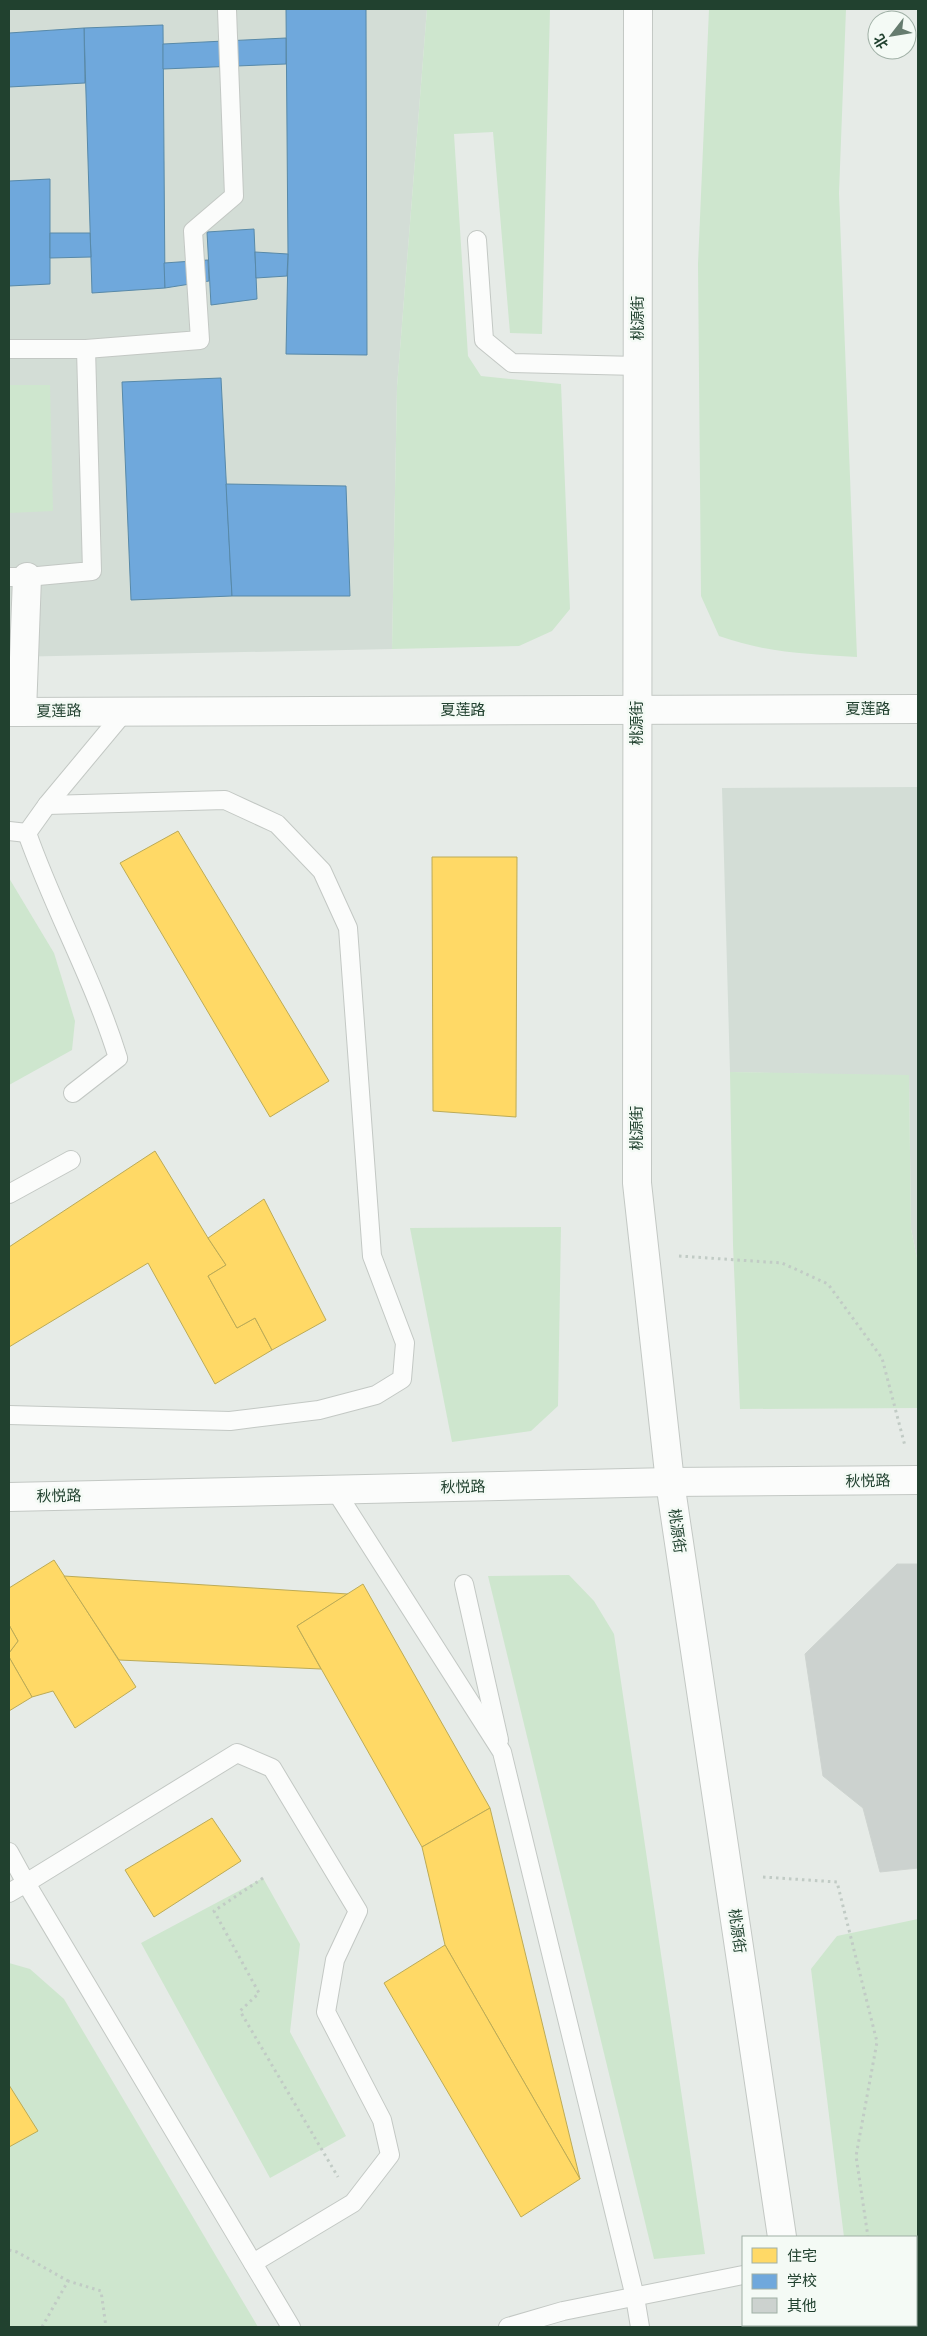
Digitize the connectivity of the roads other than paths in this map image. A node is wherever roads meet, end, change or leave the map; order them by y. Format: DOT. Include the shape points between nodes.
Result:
graph roads {
  1 [pos="638,9"];
  2 [pos="227,10"];
  3 [pos="477,240"];
  4 [pos="9,349"];
  5 [pos="86,349"];
  6 [pos="638,366"];
  7 [pos="18,577"];
  8 [pos="918,709"];
  9 [pos="126,710"];
  10 [pos="637,710"];
  11 [pos="16,712"];
  12 [pos="48,805"];
  13 [pos="9,832"];
  14 [pos="27,833"];
  15 [pos="73,1093"];
  16 [pos="71,1160"];
  17 [pos="9,1194"];
  18 [pos="9,1416"];
  19 [pos="916,1480"];
  20 [pos="670,1482"];
  21 [pos="335,1490"];
  22 [pos="9,1497"];
  23 [pos="464,1584"];
  24 [pos="502,1752"];
  25 [pos="9,1852"];
  26 [pos="26,1883"];
  27 [pos="9,1893"];
  28 [pos="782,2236"];
  29 [pos="253,2263"];
  30 [pos="742,2275"];
  31 [pos="635,2297"];
  32 [pos="292,2327"];
  33 [pos="508,2327"];
  34 [pos="640,2327"];
  1 -- 6 [label="street, 桃源街"];
  2 -- 5 [label="lane" via="234,196 193,230 200,340"];
  3 -- 6 [label="lane" via="484,340 512,363"];
  4 -- 5 [label="lane"];
  5 -- 7 [label="lane" via="92,571"];
  6 -- 10 [label="street, 桃源街"];
  7 -- 11 [label="street"];
  8 -- 10 [label="street, 夏莲路"];
  9 -- 10 [label="street, 夏莲路"];
  9 -- 11 [label="street, 夏莲路"];
  9 -- 12 [label="lane"];
  10 -- 20 [label="street, 桃源街" via="637,1183"];
  12 -- 14 [label="lane"];
  12 -- 18 [label="lane" via="224,800 277,824 322,871 348,928 372,1256 406,1344 402,1379 376,1395 318,1410 230,1421"];
  13 -- 14 [label="lane"];
  14 -- 15 [label="lane" via="106,1020 118,1058"];
  16 -- 17 [label="lane"];
  19 -- 20 [label="street, 秋悦路"];
  20 -- 21 [label="street, 秋悦路"];
  20 -- 28 [label="street, 桃源街"];
  21 -- 22 [label="street, 秋悦路"];
  21 -- 24 [label="lane"];
  23 -- 24 [label="lane"];
  24 -- 31 [label="lane"];
  25 -- 26 [label="lane"];
  26 -- 27 [label="lane"];
  26 -- 29 [label="lane"];
  26 -- 29 [label="lane" via="237,1753 272,1768 358,1911 335,1960 326,2012 382,2120 390,2155 354,2203"];
  29 -- 32 [label="lane"];
  30 -- 31 [label="lane"];
  31 -- 33 [label="lane" via="562,2311"];
  31 -- 34 [label="lane"];
}
